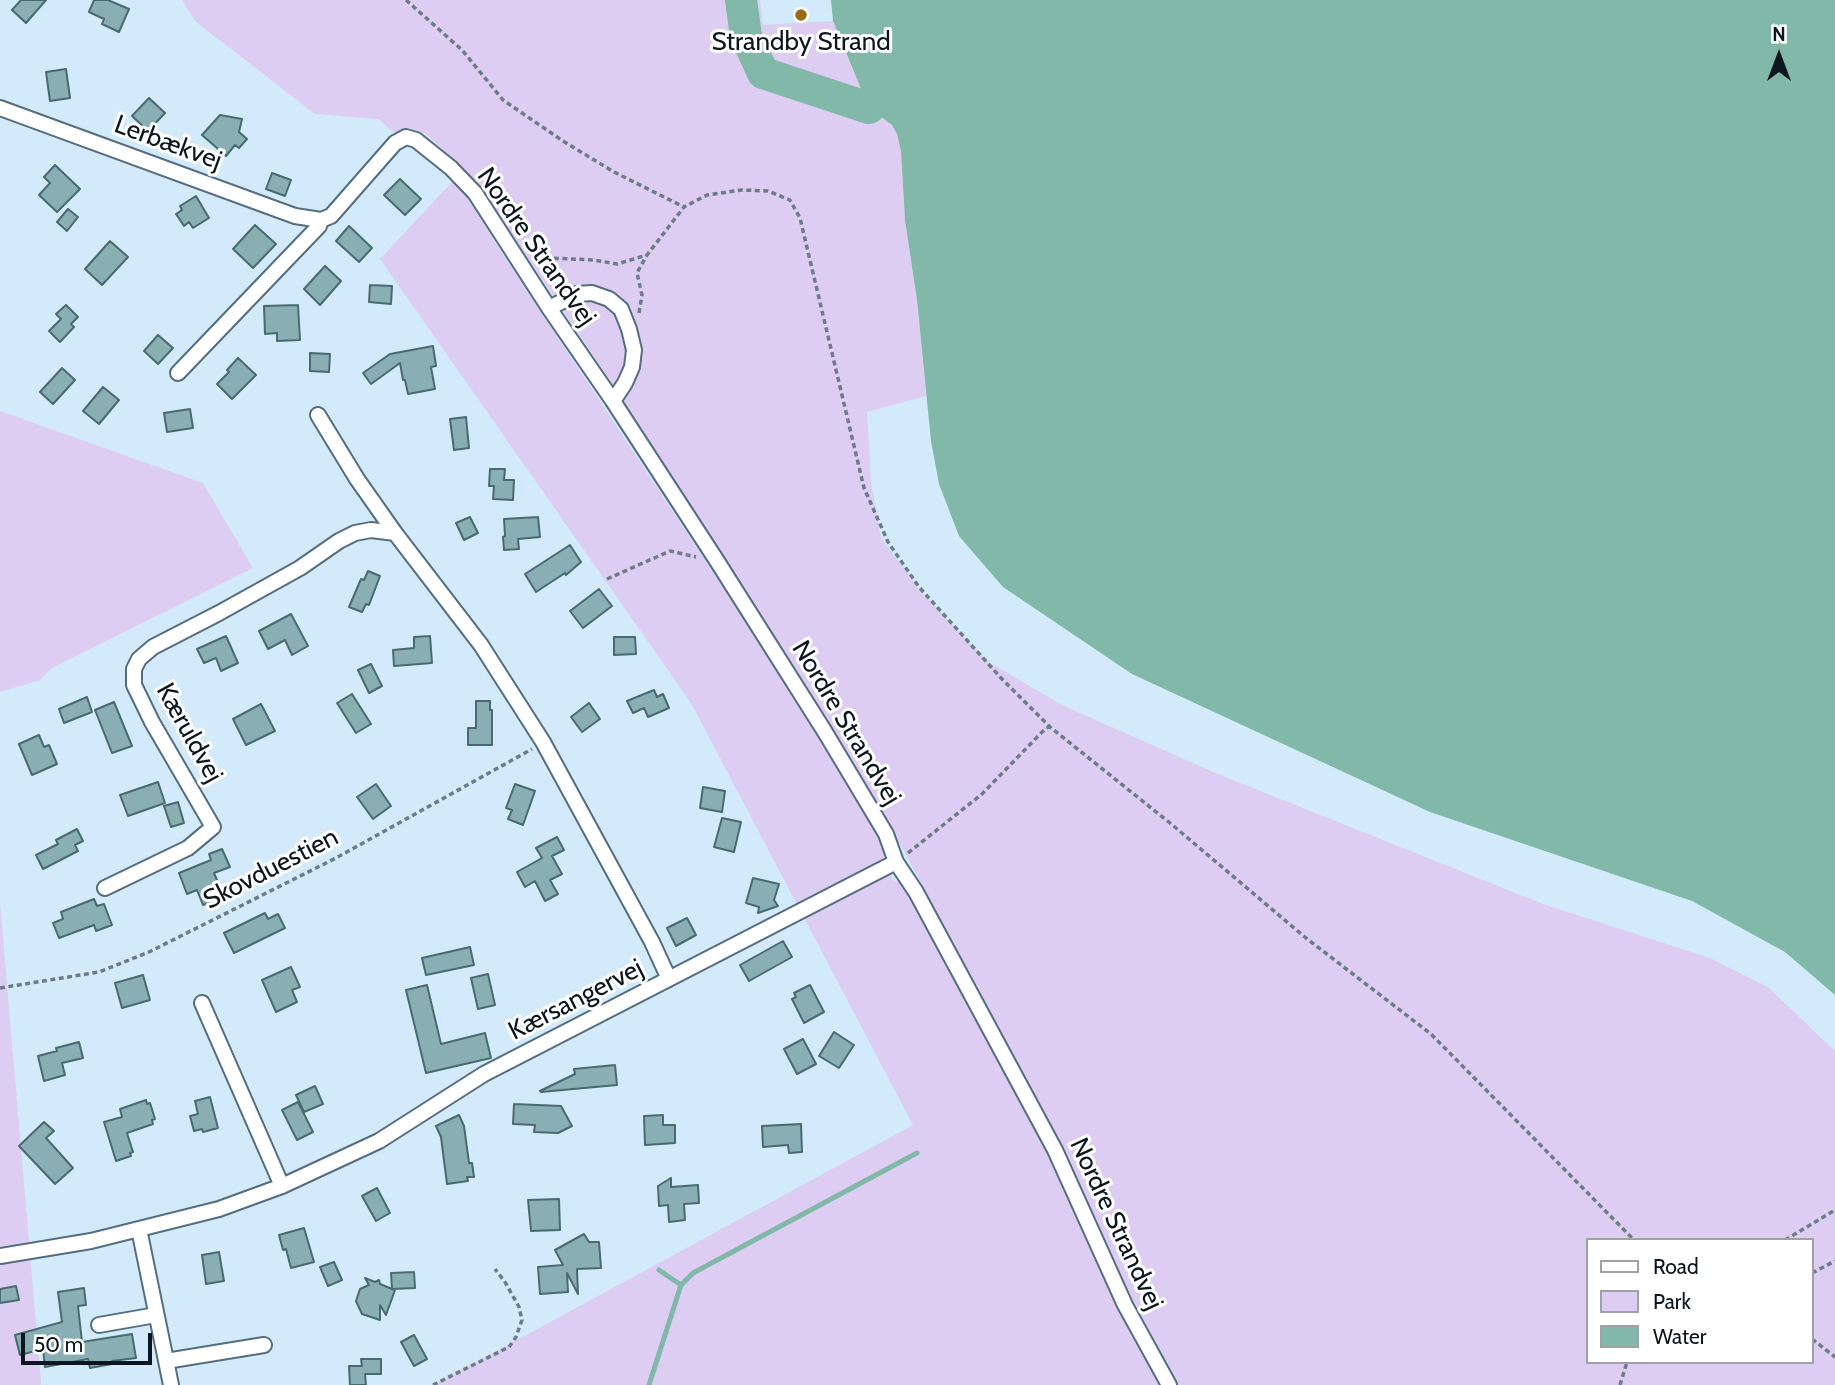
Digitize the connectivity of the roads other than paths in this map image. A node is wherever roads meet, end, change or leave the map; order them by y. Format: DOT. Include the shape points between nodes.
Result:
graph roads {
  1 [pos="0,108"];
  2 [pos="321,220"];
  3 [pos="549,308"];
  4 [pos="178,373"];
  5 [pos="613,401"];
  6 [pos="318,415"];
  7 [pos="395,533"];
  8 [pos="896,863"];
  9 [pos="105,887"];
  10 [pos="669,979"];
  11 [pos="202,1003"];
  12 [pos="282,1186"];
  13 [pos="139,1229"];
  14 [pos="0,1256"];
  15 [pos="156,1315"];
  16 [pos="99,1325"];
  17 [pos="264,1345"];
  18 [pos="166,1362"];
  19 [pos="170,1385"];
  20 [pos="1170,1385"];
  1 -- 2 [label="street, Lerbækvej" via="295,216"];
  2 -- 3 [label="street, Nordre Strandvej" via="331,216 395,143 406,137 416,140 475,192"];
  2 -- 4 [label="street"];
  3 -- 5 [label="street, Nordre Strandvej"];
  3 -- 5 [label="street" via="577,294 592,293 621,309 634,350 632,367"];
  5 -- 8 [label="street, Nordre Strandvej" via="825,732 886,834"];
  6 -- 7 [label="street"];
  7 -- 9 [label="street, Kæruldvej" via="355,533 139,659 134,685 213,827 188,848"];
  7 -- 10 [label="street" via="481,645 543,742"];
  8 -- 10 [label="street, Kærsangervej"];
  8 -- 20 [label="street, Nordre Strandvej" via="1055,1150 1125,1305"];
  10 -- 12 [label="street, Kærsangervej" via="484,1074 379,1141"];
  11 -- 12 [label="street"];
  12 -- 13 [label="street, Kærsangervej" via="219,1209"];
  13 -- 14 [label="street, Kærsangervej"];
  13 -- 15 [label="street"];
  15 -- 16 [label="street"];
  15 -- 18 [label="street"];
  17 -- 18 [label="street"];
  18 -- 19 [label="street"];
}
